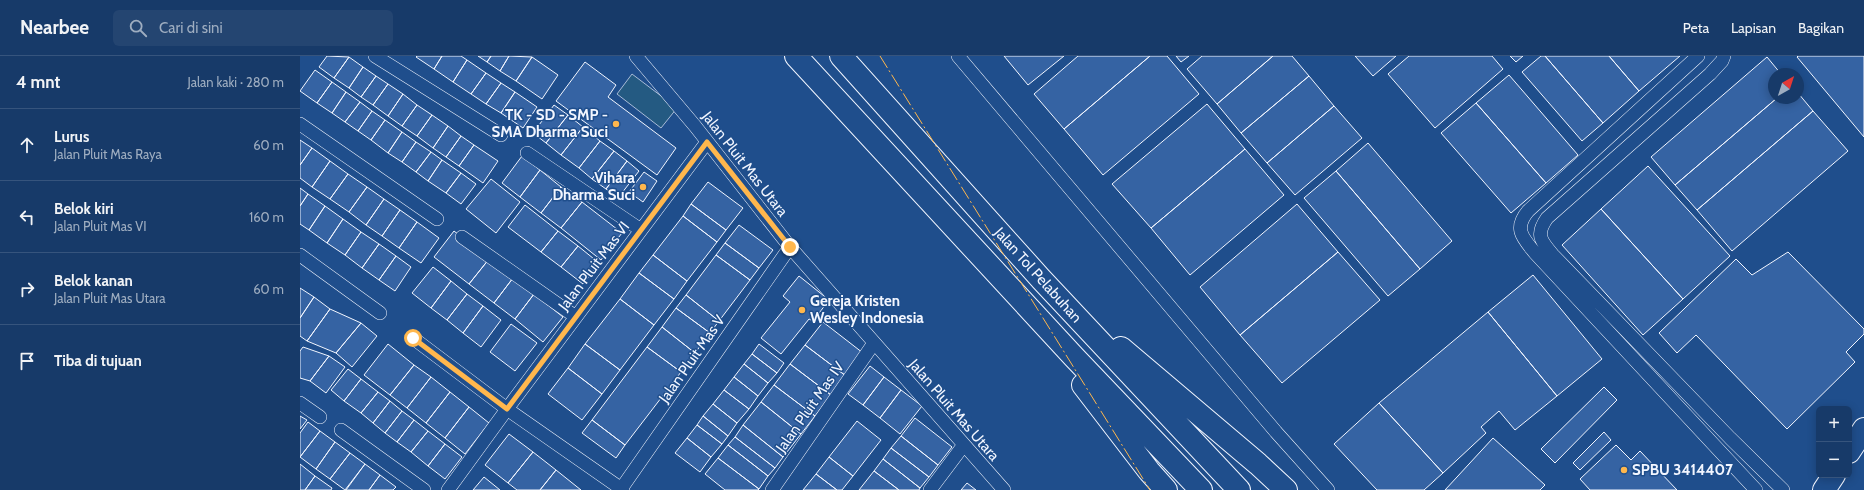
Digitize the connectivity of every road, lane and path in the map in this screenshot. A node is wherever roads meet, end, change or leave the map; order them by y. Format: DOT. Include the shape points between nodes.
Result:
graph roads {
  1 [pos="375,56"];
  2 [pos="636,56"];
  3 [pos="841,56"];
  4 [pos="845,56"];
  5 [pos="958,56"];
  6 [pos="1698,56"];
  7 [pos="1724,56"];
  8 [pos="798,59"];
  9 [pos="862,79"];
  10 [pos="300,124"];
  11 [pos="501,135"];
  12 [pos="707,142"];
  13 [pos="528,153"];
  14 [pos="437,219"];
  15 [pos="641,230"];
  16 [pos="462,237"];
  17 [pos="790,247"];
  18 [pos="300,255"];
  19 [pos="998,275"];
  20 [pos="1041,279"];
  21 [pos="380,313"];
  22 [pos="576,317"];
  23 [pos="413,338"];
  24 [pos="874,343"];
  25 [pos="300,403"];
  26 [pos="507,409"];
  27 [pos="320,417"];
  28 [pos="1864,429"];
  29 [pos="341,430"];
  30 [pos="963,446"];
  31 [pos="1852,447"];
  32 [pos="1832,478"];
  33 [pos="622,489"];
  34 [pos="424,490"];
  35 [pos="448,490"];
  36 [pos="772,490"];
  37 [pos="930,490"];
  38 [pos="1004,490"];
  39 [pos="1166,490"];
  40 [pos="1201,490"];
  41 [pos="1240,490"];
  42 [pos="1286,490"];
  43 [pos="1328,490"];
  44 [pos="1756,490"];
  45 [pos="1783,490"];
  46 [pos="1824,490"];
  1 -- 11 [label="street"];
  2 -- 12 [label="street, Jalan Pluit Mas Utara"];
  3 -- 9 [label="highway, Jalan Tol Pelabuhan"];
  4 -- 9 [label="highway"];
  5 -- 43 [label="street"];
  6 -- 44 [label="street" via="1528,211 1520,227 1522,235 1535,254"];
  7 -- 45 [label="street" via="1710,74 1547,218 1540,233 1553,255"];
  8 -- 19 [label="highway, Jalan Tol Pelabuhan"];
  9 -- 20 [label="highway, Jalan Tol Pelabuhan"];
  10 -- 14 [label="street"];
  12 -- 15 [label="street, Jalan Pluit Mas VI"];
  12 -- 17 [label="street, Jalan Pluit Mas Utara"];
  13 -- 15 [label="street"];
  15 -- 22 [label="street, Jalan Pluit Mas VI"];
  16 -- 22 [label="street"];
  17 -- 24 [label="street, Jalan Pluit Mas Utara"];
  17 -- 33 [label="street, Jalan Pluit Mas V"];
  18 -- 21 [label="street"];
  19 -- 39 [label="highway"];
  19 -- 40 [label="highway, Jalan Tol Pelabuhan"];
  20 -- 41 [label="highway, Jalan Tol Pelabuhan"];
  20 -- 42 [label="highway"];
  22 -- 26 [label="street, Jalan Pluit Mas VI"];
  23 -- 26 [label="street"];
  24 -- 30 [label="street, Jalan Pluit Mas Utara"];
  24 -- 36 [label="street, Jalan Pluit Mas IV"];
  25 -- 27 [label="street"];
  26 -- 33 [label="street"];
  26 -- 35 [label="street, Jalan Pluit Mas VI"];
  28 -- 31 [label="highway"];
  29 -- 34 [label="street"];
  30 -- 37 [label="street"];
  30 -- 38 [label="street, Jalan Pluit Mas Utara"];
  32 -- 46 [label="highway"];
}
